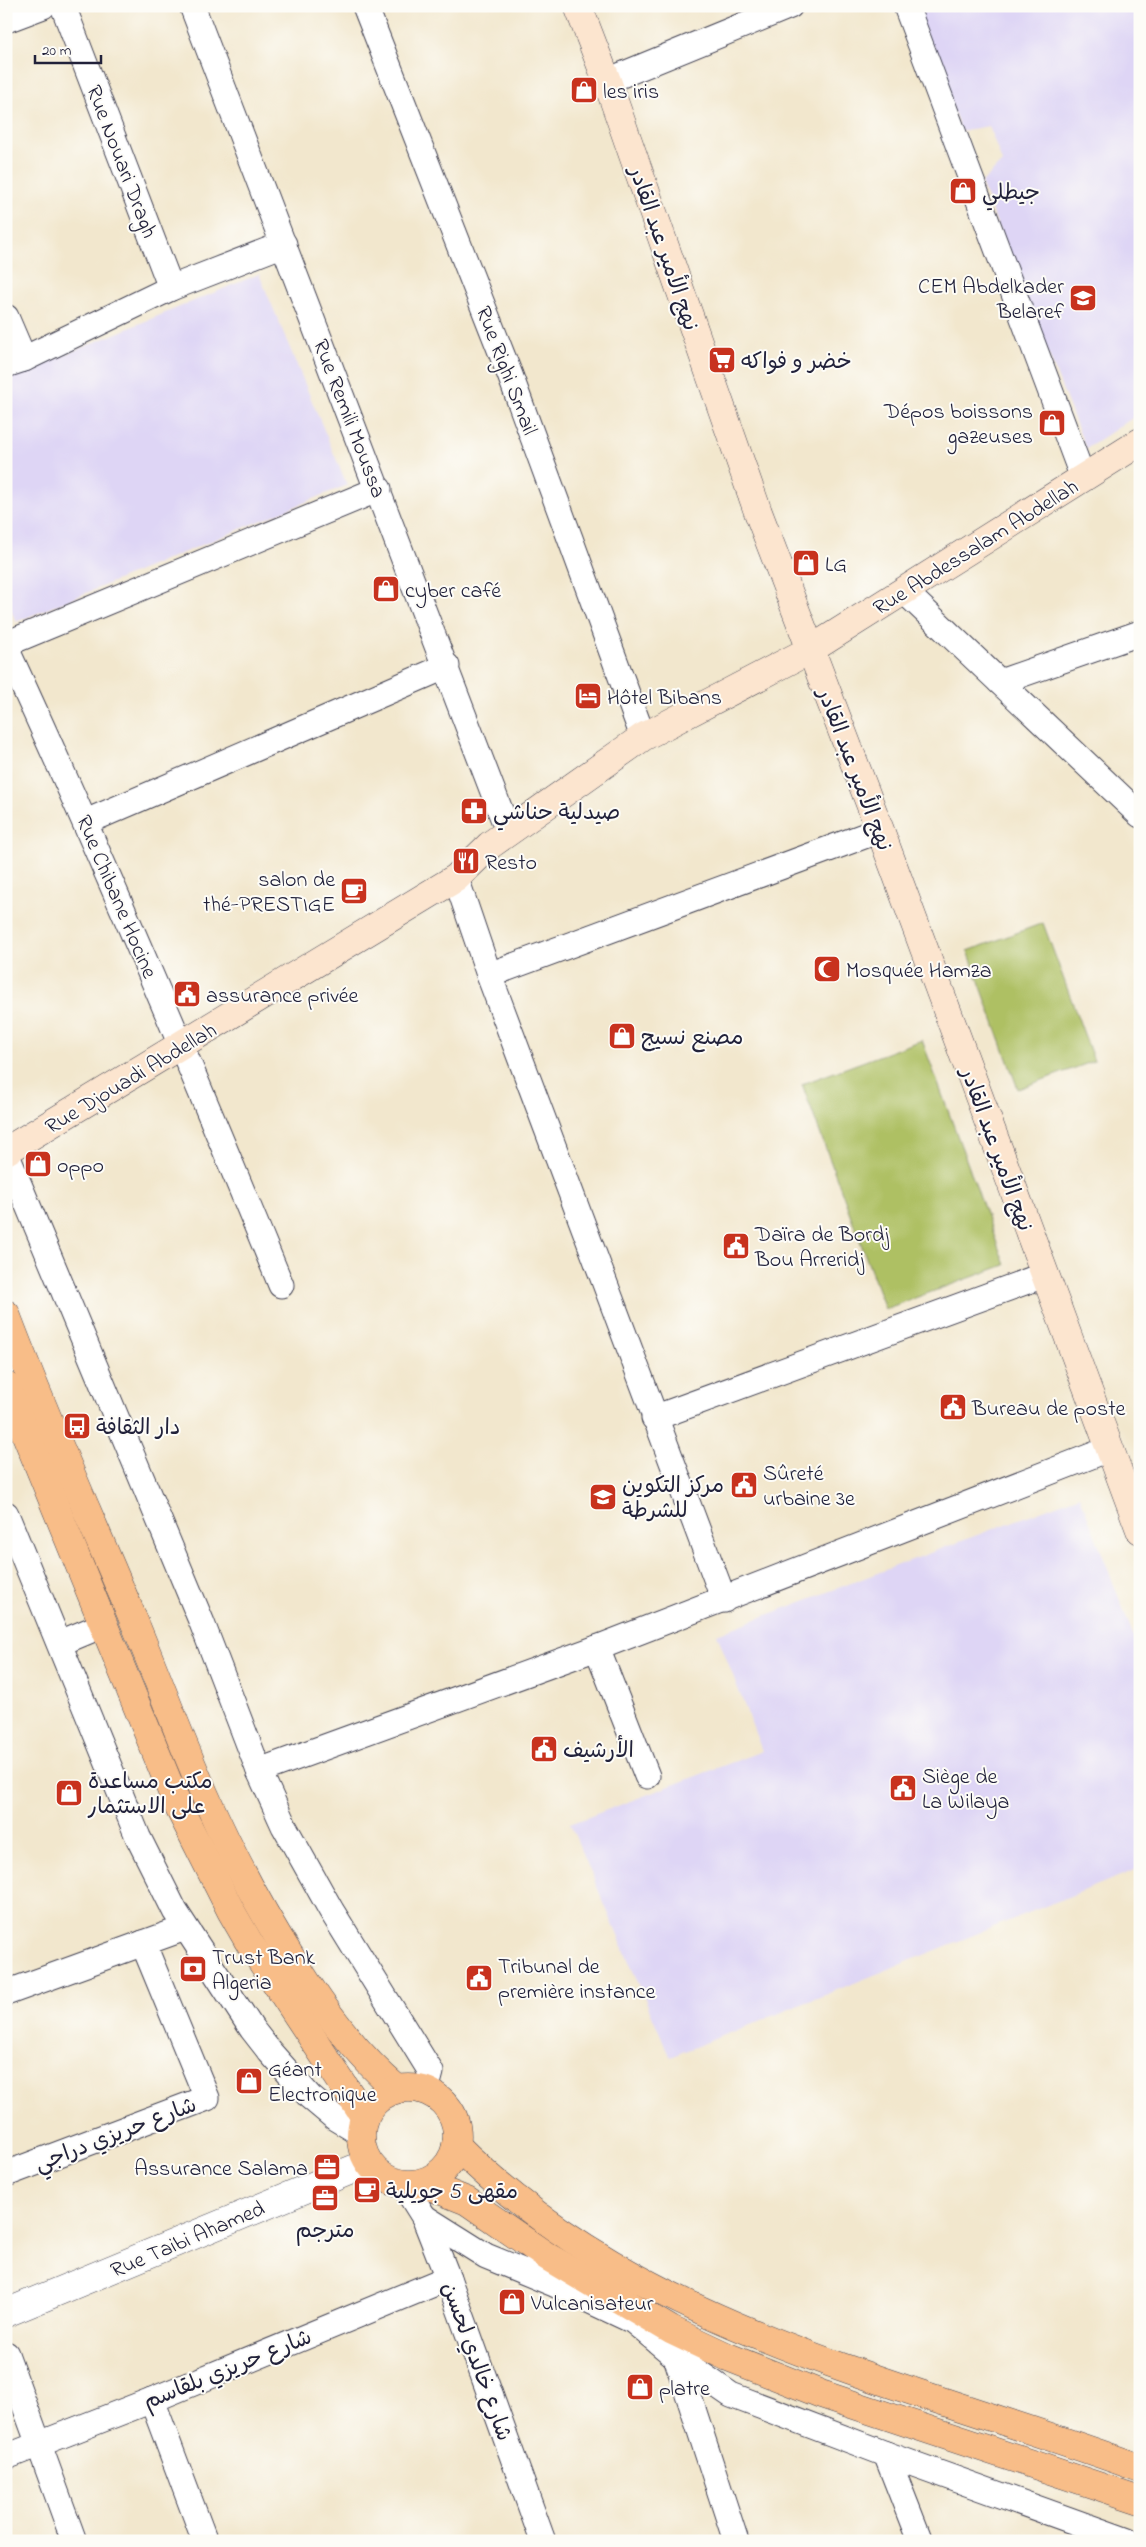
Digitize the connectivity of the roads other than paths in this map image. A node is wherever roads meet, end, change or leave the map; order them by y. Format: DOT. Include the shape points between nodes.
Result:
graph roads {
  1 [pos="43,6"];
  2 [pos="63,6"];
  3 [pos="192,6"];
  4 [pos="365,6"];
  5 [pos="578,6"];
  6 [pos="790,6"];
  7 [pos="906,6"];
  8 [pos="6,20"];
  9 [pos="607,81"];
  10 [pos="284,244"];
  11 [pos="171,288"];
  12 [pos="6,317"];
  13 [pos="15,362"];
  14 [pos="1140,442"];
  15 [pos="1083,478"];
  16 [pos="378,488"];
  17 [pos="904,591"];
  18 [pos="1140,633"];
  19 [pos="6,646"];
  20 [pos="810,650"];
  21 [pos="447,666"];
  22 [pos="1000,682"];
  23 [pos="643,737"];
  24 [pos="1140,815"];
  25 [pos="86,822"];
  26 [pos="880,830"];
  27 [pos="508,831"];
  28 [pos="456,878"];
  29 [pos="489,975"];
  30 [pos="183,1045"];
  31 [pos="6,1152"];
  32 [pos="1044,1275"];
  33 [pos="281,1284"];
  34 [pos="6,1314"];
  35 [pos="6,1386"];
  36 [pos="654,1418"];
  37 [pos="1109,1449"];
  38 [pos="1140,1474"];
  39 [pos="6,1514"];
  40 [pos="1140,1530"];
  41 [pos="724,1600"];
  42 [pos="132,1616"];
  43 [pos="103,1626"];
  44 [pos="60,1643"];
  45 [pos="597,1648"];
  46 [pos="259,1771"];
  47 [pos="647,1776"];
  48 [pos="185,1928"];
  49 [pos="143,1943"];
  50 [pos="6,1993"];
  51 [pos="397,2089"];
  52 [pos="426,2091"];
  53 [pos="362,2125"];
  54 [pos="456,2145"];
  55 [pos="368,2163"];
  56 [pos="6,2174"];
  57 [pos="413,2184"];
  58 [pos="424,2217"];
  59 [pos="448,2278"];
  60 [pos="6,2313"];
  61 [pos="6,2354"];
  62 [pos="676,2357"];
  63 [pos="152,2400"];
  64 [pos="39,2444"];
  65 [pos="886,2454"];
  66 [pos="6,2457"];
  67 [pos="1140,2468"];
  68 [pos="1140,2500"];
  69 [pos="1087,2532"];
  70 [pos="74,2541"];
  71 [pos="205,2541"];
  72 [pos="543,2541"];
  73 [pos="736,2541"];
  74 [pos="920,2541"];
  75 [pos="1128,2541"];
  1 -- 8 [label="street"];
  2 -- 11 [label="street, Rue Nouari Dragh"];
  3 -- 10 [label="street, Rue Remili Moussa"];
  4 -- 23 [label="street, Rue Righi Smail" via="510,375"];
  5 -- 9 [label="main road, نهج الأمير عبد القادر"];
  6 -- 9 [label="street"];
  7 -- 15 [label="street"];
  9 -- 20 [label="main road, نهج الأمير عبد القادر" via="758,512"];
  10 -- 11 [label="street"];
  10 -- 16 [label="street, Rue Remili Moussa"];
  11 -- 13 [label="street"];
  12 -- 13 [label="street"];
  14 -- 15 [label="main road, Rue Abdessalam Abdellah"];
  15 -- 17 [label="main road, Rue Abdessalam Abdellah"];
  16 -- 19 [label="street"];
  16 -- 21 [label="street, Rue Remili Moussa"];
  17 -- 20 [label="main road, Rue Abdessalam Abdellah"];
  17 -- 22 [label="street"];
  18 -- 22 [label="street"];
  19 -- 25 [label="street, Rue Chibane Hocine"];
  20 -- 23 [label="main road, Rue Djouadi Abdellah"];
  20 -- 26 [label="main road, نهج الأمير عبد القادر"];
  21 -- 25 [label="street"];
  21 -- 27 [label="street, Rue Remili Moussa"];
  22 -- 24 [label="street"];
  23 -- 27 [label="main road, Rue Djouadi Abdellah"];
  25 -- 30 [label="street, Rue Chibane Hocine"];
  26 -- 29 [label="street"];
  26 -- 32 [label="main road, نهج الأمير عبد القادر"];
  27 -- 28 [label="main road, Rue Djouadi Abdellah"];
  28 -- 29 [label="street"];
  28 -- 30 [label="main road, Rue Djouadi Abdellah"];
  29 -- 36 [label="street"];
  30 -- 31 [label="main road, Rue Djouadi Abdellah"];
  30 -- 33 [label="street, Rue Chibane Hocine"];
  31 -- 46 [label="street" via="202,1623"];
  32 -- 36 [label="street"];
  32 -- 37 [label="main road, نهج الأمير عبد القادر"];
  34 -- 42 [label="main road"];
  35 -- 43 [label="main road"];
  36 -- 41 [label="street"];
  37 -- 38 [label="main road"];
  37 -- 40 [label="main road, نهج الأمير عبد القادر"];
  37 -- 41 [label="street"];
  39 -- 44 [label="street"];
  41 -- 45 [label="street"];
  42 -- 43 [label="main road"];
  42 -- 51 [label="main road" via="205,1795 255,1896 339,2029"];
  43 -- 44 [label="street"];
  43 -- 53 [label="main road" via="177,1804 231,1911"];
  44 -- 48 [label="street" via="138,1837"];
  45 -- 46 [label="street"];
  45 -- 47 [label="street"];
  46 -- 52 [label="street" via="284,1826 332,1910 431,2072"];
  48 -- 49 [label="street"];
  48 -- 53 [label="street" via="252,2030 310,2097 335,2118"];
  49 -- 50 [label="street"];
  49 -- 56 [label="street, شارع حريزي دراجي" via="207,2098"];
  51 -- 52 [label="main road"];
  51 -- 53 [label="main road" via="378,2099"];
  52 -- 54 [label="main road" via="442,2101 450,2111 457,2131"];
  53 -- 55 [label="main road" via="362,2149"];
  54 -- 57 [label="main road" via="445,2169"];
  54 -- 67 [label="main road" via="532,2212 668,2295 811,2356"];
  55 -- 57 [label="main road" via="381,2176"];
  55 -- 60 [label="street, Rue Taibi Ahamed"];
  57 -- 58 [label="street, شارع خالدي لحسن"];
  57 -- 68 [label="main road" via="467,2201 548,2257 671,2330 728,2356 821,2394"];
  58 -- 59 [label="street, شارع خالدي لحسن"];
  58 -- 62 [label="street" via="486,2256 633,2322"];
  59 -- 63 [label="street, شارع حريزي بلقاسم"];
  59 -- 72 [label="street, شارع خالدي لحسن"];
  61 -- 64 [label="street"];
  62 -- 65 [label="street" via="731,2395"];
  62 -- 73 [label="street"];
  63 -- 64 [label="street, شارع حريزي بلقاسم"];
  63 -- 71 [label="street"];
  64 -- 66 [label="street, شارع حريزي بلقاسم"];
  64 -- 70 [label="street"];
  65 -- 69 [label="street"];
  65 -- 74 [label="street"];
  69 -- 75 [label="street"];
}
